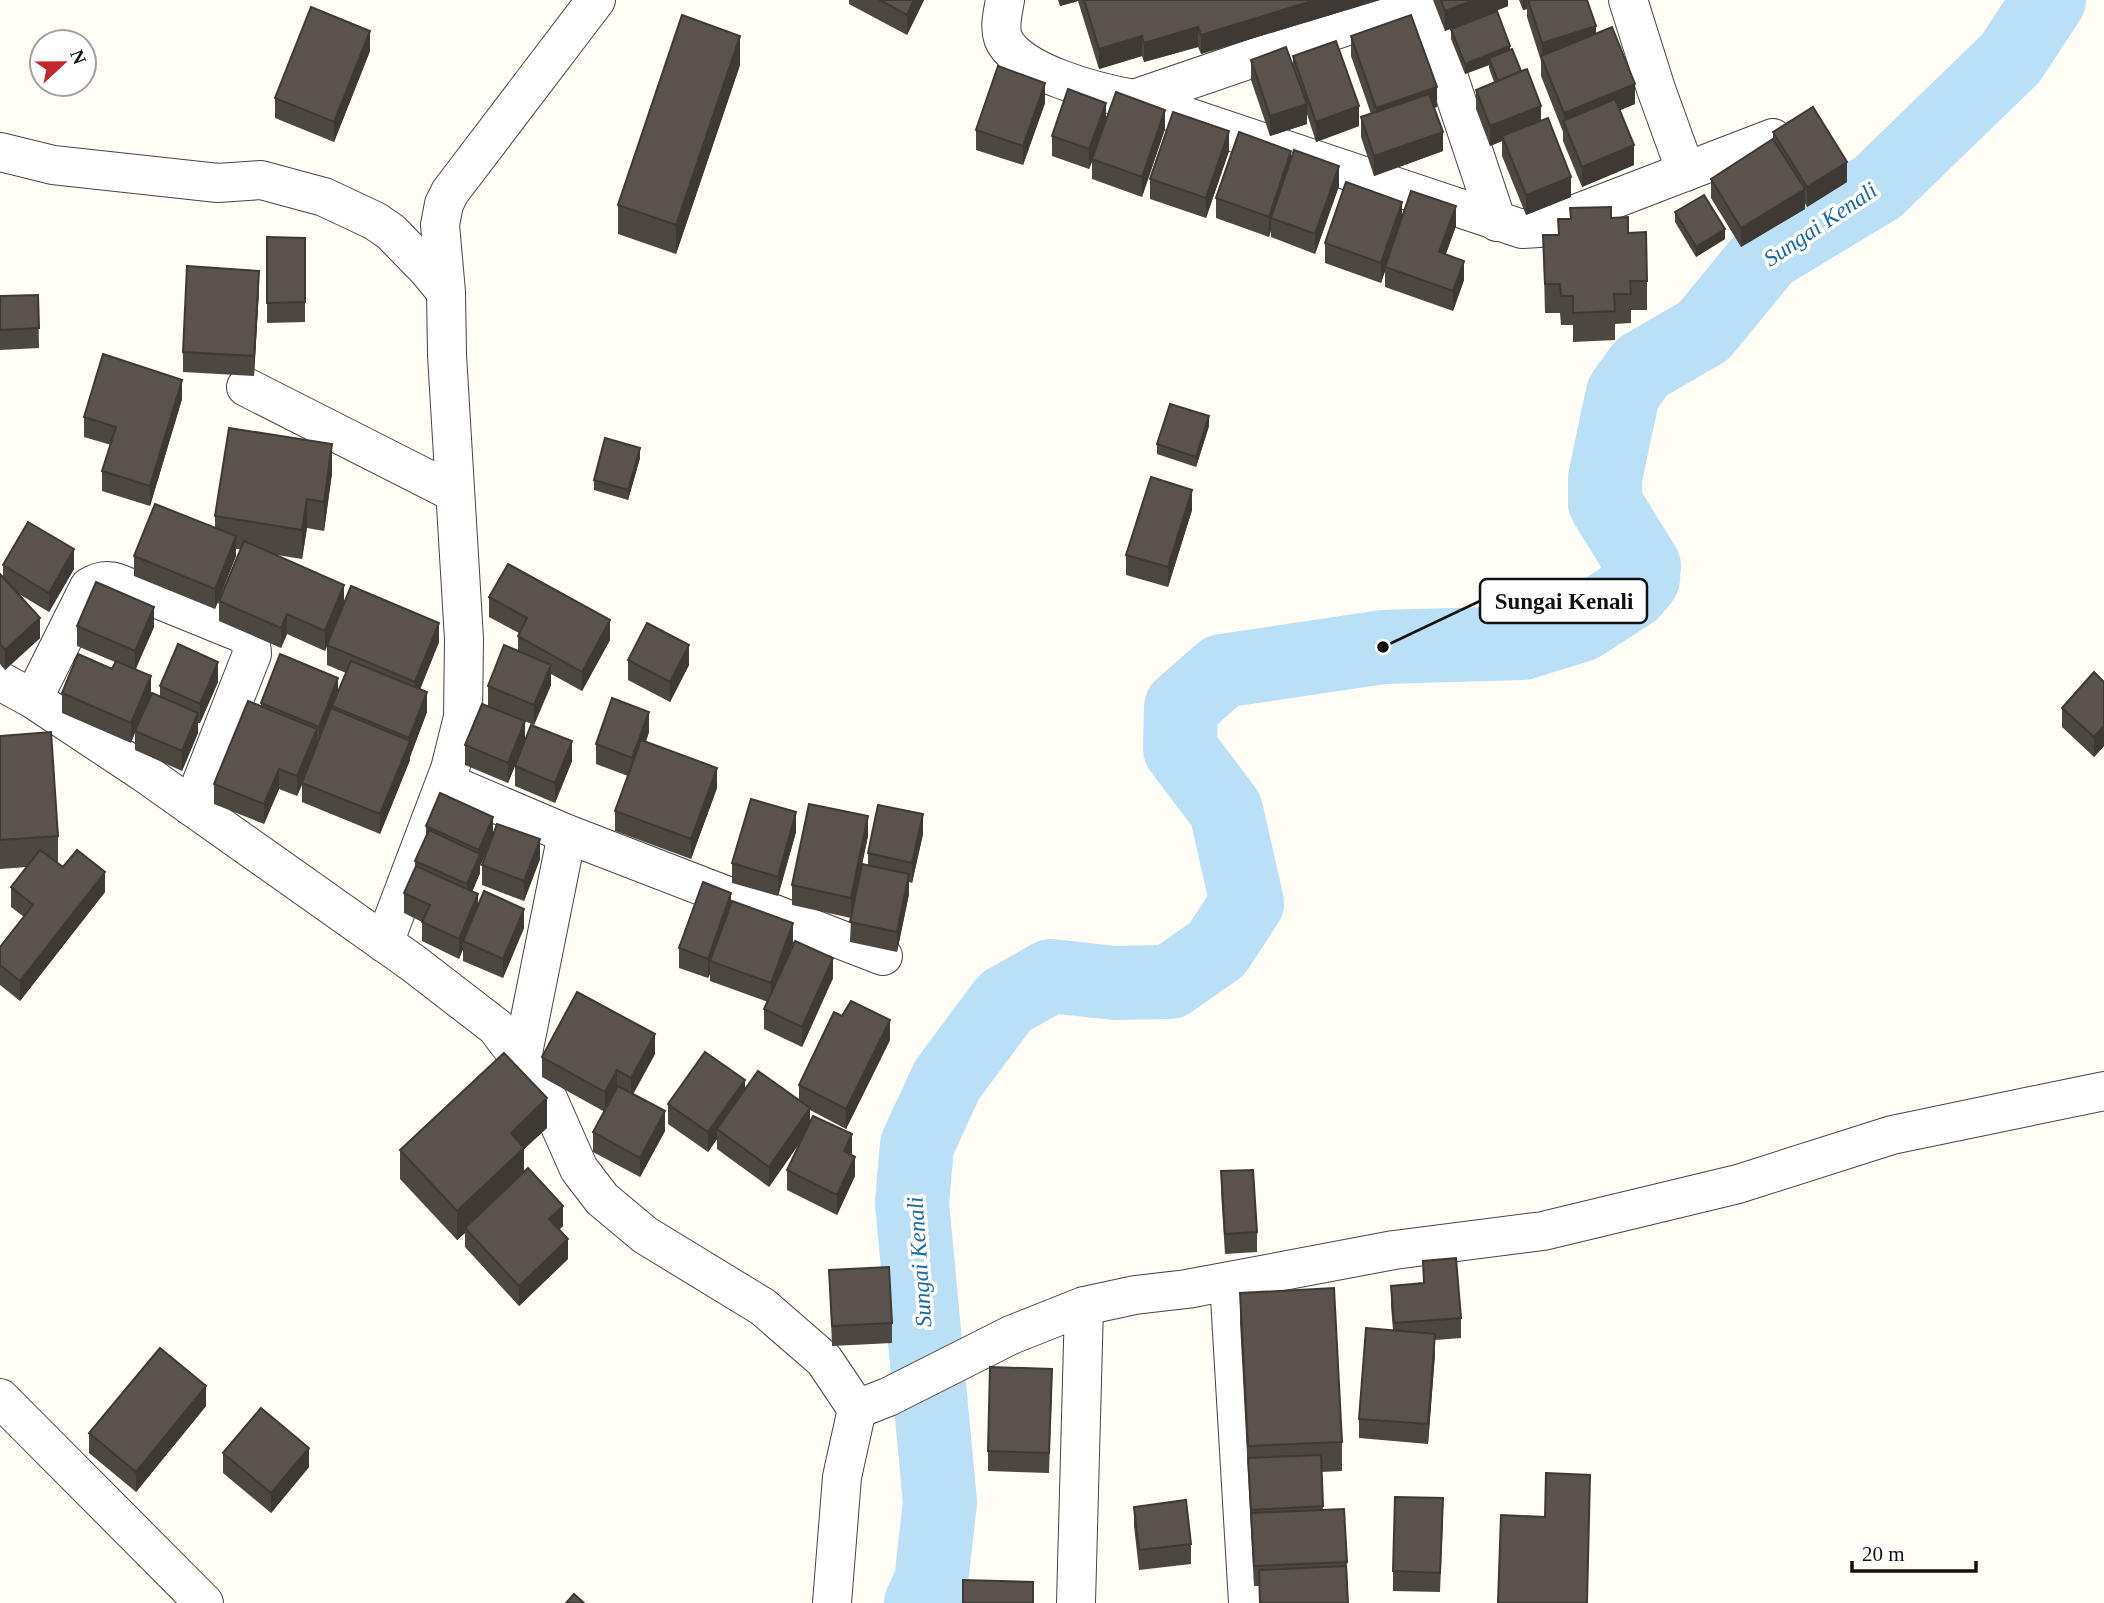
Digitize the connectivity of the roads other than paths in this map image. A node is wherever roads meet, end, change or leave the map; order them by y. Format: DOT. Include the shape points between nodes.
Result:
graph roads {
  1 [pos="596,0"];
  2 [pos="1005,0"];
  3 [pos="1423,0"];
  4 [pos="1628,0"];
  5 [pos="1134,99"];
  6 [pos="1773,138"];
  7 [pos="0,152"];
  8 [pos="1686,172"];
  9 [pos="1497,222"];
  10 [pos="446,292"];
  11 [pos="246,387"];
  12 [pos="455,493"];
  13 [pos="0,681"];
  14 [pos="33,699"];
  15 [pos="445,782"];
  16 [pos="192,807"];
  17 [pos="567,834"];
  18 [pos="384,943"];
  19 [pos="883,956"];
  20 [pos="522,1058"];
  21 [pos="2104,1091"];
  22 [pos="1229,1281"];
  23 [pos="1084,1306"];
  24 [pos="0,1398"];
  25 [pos="873,1403"];
  26 [pos="204,1603"];
  27 [pos="832,1603"];
  28 [pos="1076,1603"];
  29 [pos="1248,1603"];
  1 -- 10 [label="street" via="450,192 440,225"];
  2 -- 5 [label="street" via="1003,38 1014,54 1097,92"];
  3 -- 5 [label="street"];
  3 -- 9 [label="street"];
  4 -- 8 [label="street"];
  5 -- 9 [label="street"];
  6 -- 8 [label="street"];
  7 -- 10 [label="street" via="53,165 218,183 261,180 324,197 391,232"];
  8 -- 9 [label="street" via="1539,228"];
  10 -- 12 [label="street"];
  11 -- 12 [label="street"];
  12 -- 15 [label="street" via="465,691 463,717"];
  13 -- 14 [label="street"];
  14 -- 16 [label="street"];
  14 -- 16 [label="street" via="89,587 98,582 118,583 241,633 252,654"];
  15 -- 17 [label="street"];
  15 -- 18 [label="street"];
  16 -- 18 [label="street"];
  17 -- 19 [label="street"];
  17 -- 20 [label="street"];
  18 -- 20 [label="street" via="496,1027"];
  20 -- 25 [label="street" via="545,1092 579,1169 602,1199 645,1234 763,1307"];
  21 -- 22 [label="street" via="1892,1135 1738,1184 1543,1231 1394,1250"];
  22 -- 23 [label="street"];
  22 -- 29 [label="street"];
  23 -- 25 [label="street" via="1011,1335"];
  23 -- 28 [label="street"];
  24 -- 26 [label="street"];
  25 -- 27 [label="street" via="842,1477"];
}
